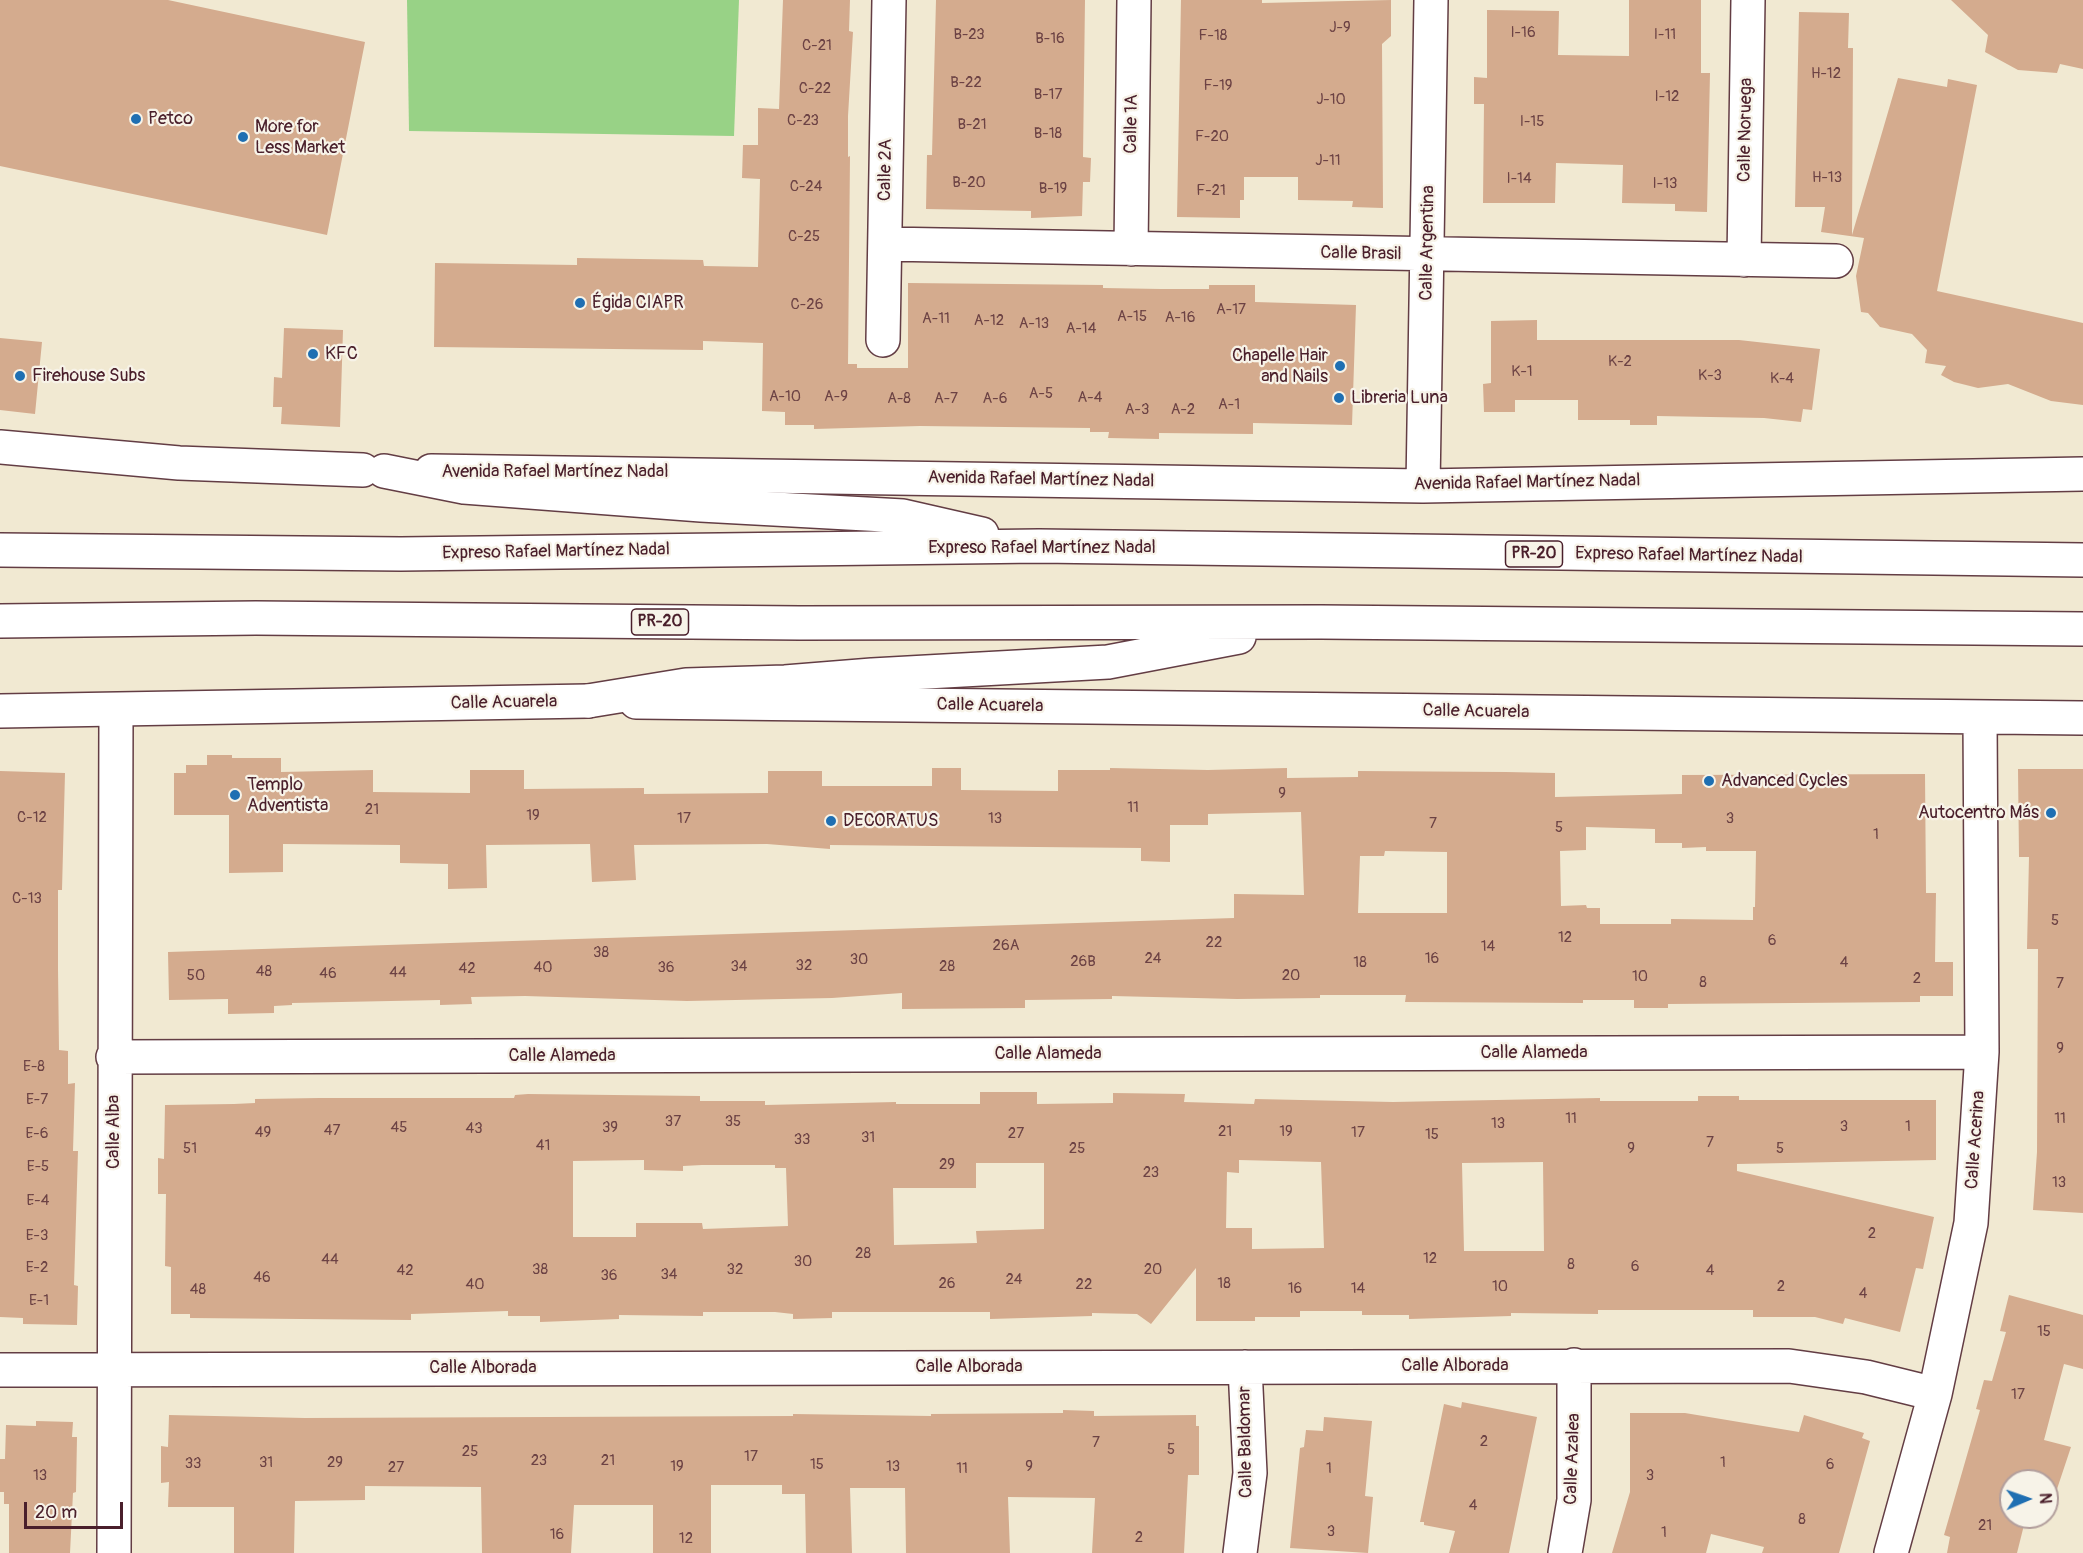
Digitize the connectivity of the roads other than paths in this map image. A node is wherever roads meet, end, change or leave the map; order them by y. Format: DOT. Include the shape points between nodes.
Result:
graph roads {
  1 [pos="889,0"];
  2 [pos="1134,0"];
  3 [pos="1431,0"];
  4 [pos="1748,0"];
  5 [pos="885,244"];
  6 [pos="1131,249"];
  7 [pos="1428,255"];
  8 [pos="1744,260"];
  9 [pos="1836,261"];
  10 [pos="883,340"];
  11 [pos="0,447"];
  12 [pos="374,470"];
  13 [pos="2083,474"];
  14 [pos="1423,486"];
  15 [pos="1039,546"];
  16 [pos="2083,549"];
  17 [pos="0,550"];
  18 [pos="2030,559"];
  19 [pos="2083,560"];
  20 [pos="0,621"];
  21 [pos="1321,622"];
  22 [pos="2029,629"];
  23 [pos="2083,629"];
  24 [pos="2083,640"];
  25 [pos="588,701"];
  26 [pos="116,710"];
  27 [pos="0,711"];
  28 [pos="1980,718"];
  29 [pos="2083,718"];
  30 [pos="1982,1052"];
  31 [pos="113,1057"];
  32 [pos="1574,1365"];
  33 [pos="1245,1367"];
  34 [pos="114,1369"];
  35 [pos="0,1370"];
  36 [pos="1935,1394"];
  37 [pos="114,1553"];
  38 [pos="1240,1553"];
  39 [pos="1565,1553"];
  40 [pos="1891,1553"];
  1 -- 5 [label="main road, Calle 2A"];
  2 -- 6 [label="main road, Calle 1A"];
  3 -- 7 [label="main road, Calle Argentina"];
  4 -- 8 [label="main road, Calle Noruega"];
  5 -- 6 [label="main road, Calle Brasil"];
  5 -- 10 [label="main road, Calle 2A"];
  6 -- 7 [label="main road, Calle Brasil"];
  7 -- 8 [label="main road, Calle Brasil"];
  7 -- 14 [label="main road, Calle Argentina"];
  8 -- 9 [label="main road, Calle Brasil"];
  11 -- 12 [label="main road, Avenida Rafael Martínez Nadal" via="179,463"];
  12 -- 14 [label="main road, Avenida Rafael Martínez Nadal"];
  12 -- 15 [label="main road" via="464,488 903,516"];
  13 -- 14 [label="main road, Avenida Rafael Martínez Nadal"];
  15 -- 17 [label="main road, Expreso Rafael Martínez Nadal / PR-20" via="401,554"];
  15 -- 18 [label="main road, Expreso Rafael Martínez Nadal / PR-20"];
  16 -- 18 [label="main road"];
  18 -- 19 [label="main road, Expreso Rafael Martínez Nadal / PR-20"];
  20 -- 21 [label="main road, PR-20" via="256,618"];
  21 -- 22 [label="main road, PR-20"];
  21 -- 25 [label="main road" via="1108,662 686,685"];
  22 -- 23 [label="main road, PR-20"];
  22 -- 24 [label="main road"];
  25 -- 26 [label="main road, Calle Acuarela"];
  25 -- 28 [label="main road, Calle Acuarela"];
  26 -- 27 [label="main road, Calle Acuarela"];
  26 -- 31 [label="main road, Calle Alba"];
  28 -- 29 [label="main road"];
  28 -- 30 [label="main road, Calle Acerina"];
  30 -- 31 [label="main road, Calle Alameda"];
  30 -- 36 [label="main road, Calle Acerina" via="1971,1223"];
  31 -- 34 [label="main road, Calle Alba"];
  32 -- 33 [label="main road, Calle Alborada"];
  32 -- 36 [label="main road, Calle Alborada" via="1789,1366 1866,1377"];
  32 -- 39 [label="main road, Calle Azalea" via="1574,1500"];
  33 -- 34 [label="main road, Calle Alborada"];
  33 -- 38 [label="main road, Calle Baldomar" via="1250,1473"];
  34 -- 35 [label="main road, Calle Alborada"];
  34 -- 37 [label="main road, Calle Alba"];
  36 -- 40 [label="main road, Calle Acerina"];
}
